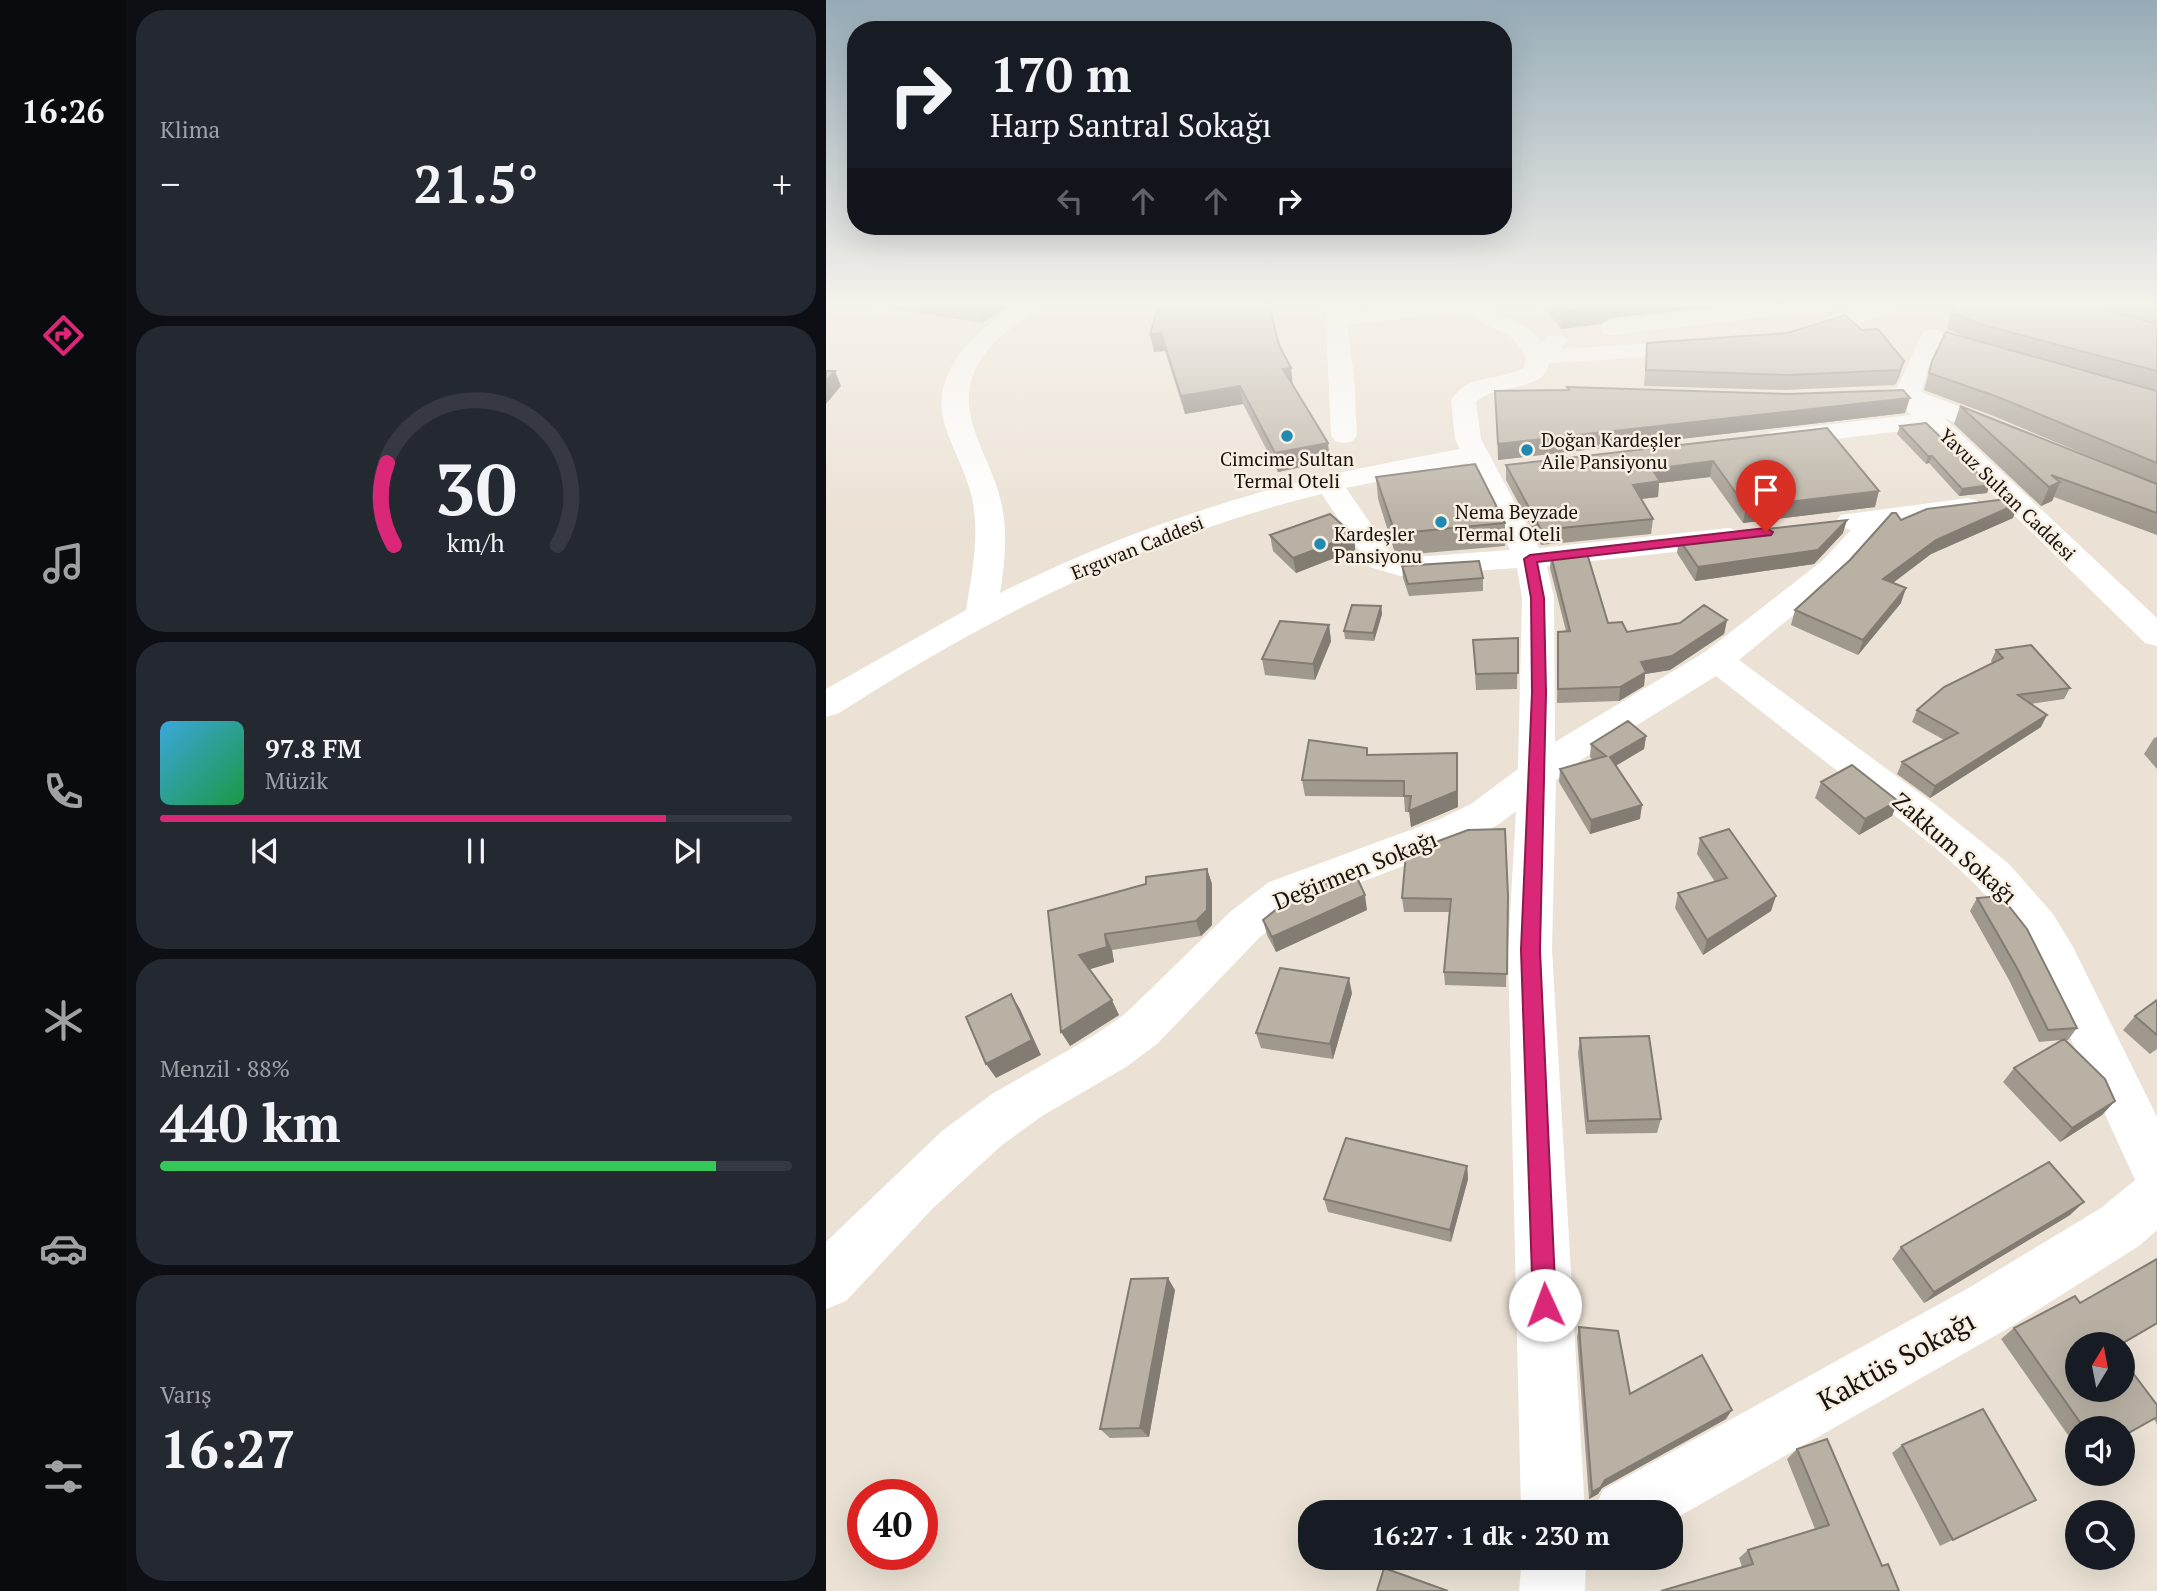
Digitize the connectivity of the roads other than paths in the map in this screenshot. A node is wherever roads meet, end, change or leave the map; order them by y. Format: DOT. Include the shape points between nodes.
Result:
graph roads {
  1 [pos="962,376"];
  2 [pos="1340,376"];
  3 [pos="1527,376"];
  4 [pos="1909,376"];
  5 [pos="1520,380"];
  6 [pos="1549,389"];
  7 [pos="1907,395"];
  8 [pos="1828,399"];
  9 [pos="1930,420"];
  10 [pos="1344,435"];
  11 [pos="1754,440"];
  12 [pos="2024,441"];
  13 [pos="1489,465"];
  14 [pos="1329,485"];
  15 [pos="2014,501"];
  16 [pos="1877,518"];
  17 [pos="1822,525"];
  18 [pos="1752,534"];
  19 [pos="1530,559"];
  20 [pos="981,615"];
  21 [pos="2157,636"];
  22 [pos="1717,660"];
  23 [pos="826,705"];
  24 [pos="1538,772"];
  25 [pos="2157,1171"];
  26 [pos="2157,1195"];
  27 [pos="826,1281"];
  28 [pos="1553,1500"];
  29 [pos="1646,1500"];
  30 [pos="1553,1570"];
  31 [pos="1552,1591"];
  1 -- 20 [label="street" via="955,411 989,512"];
  2 -- 10 [label="street"];
  3 -- 5 [label="street"];
  4 -- 7 [label="street"];
  5 -- 6 [label="street"];
  5 -- 13 [label="street" via="1476,388 1463,400 1465,428"];
  7 -- 8 [label="street"];
  7 -- 9 [label="street, Yavuz Sultan Caddesi"];
  7 -- 12 [label="street"];
  9 -- 11 [label="street"];
  9 -- 15 [label="street, Yavuz Sultan Caddesi"];
  13 -- 14 [label="street, Erguvan Caddesi"];
  13 -- 19 [label="street"];
  14 -- 19 [label="street" via="1375,555 1389,564"];
  14 -- 20 [label="street, Erguvan Caddesi" via="1243,506 1162,534"];
  15 -- 16 [label="street"];
  15 -- 21 [label="street, Yavuz Sultan Caddesi"];
  16 -- 17 [label="street"];
  16 -- 22 [label="street, Değirmen Sokağı" via="1833,566"];
  18 -- 19 [label="street"];
  19 -- 24 [label="street" via="1538,598"];
  20 -- 23 [label="street, Erguvan Caddesi" via="924,644"];
  22 -- 24 [label="street, Değirmen Sokağı"];
  22 -- 25 [label="street, Zakkum Sokağı" via="1923,816 2017,900 2057,960"];
  24 -- 27 [label="street, Değirmen Sokağı" via="1509,798 1454,830 1284,894 1259,911 1140,1030 980,1132"];
  24 -- 28 [label="street" via="1531,950"];
  26 -- 29 [label="street, Kaktüs Sokağı" via="2120,1227 1992,1306"];
  30 -- 31 [label="street"];
}
